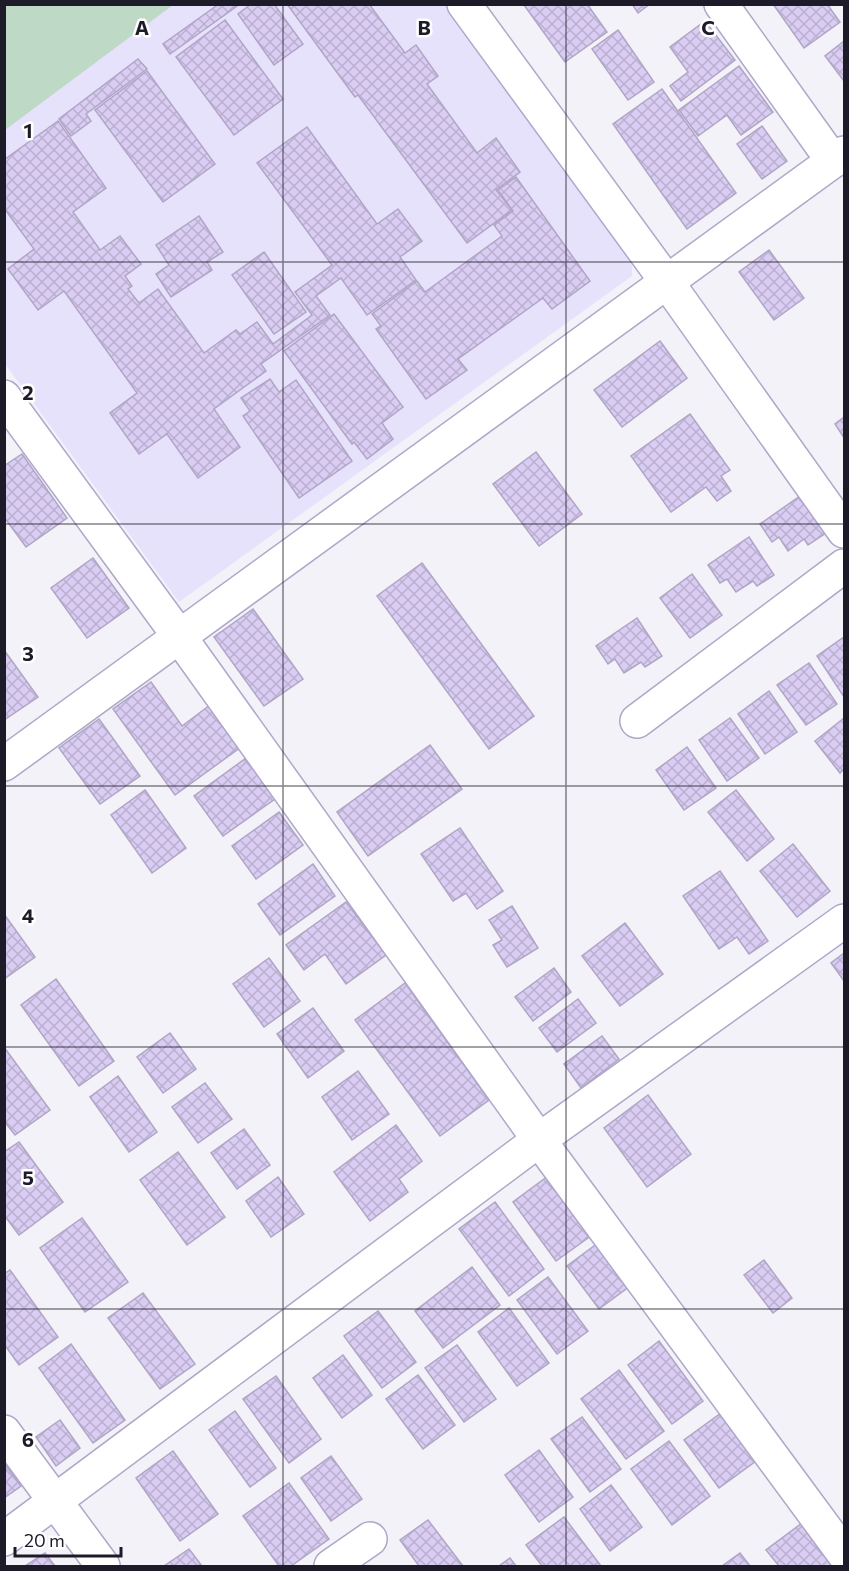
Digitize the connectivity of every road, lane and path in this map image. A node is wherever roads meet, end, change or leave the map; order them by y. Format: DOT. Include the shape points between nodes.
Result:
graph roads {
  1 [pos="464,4"];
  2 [pos="721,4"];
  3 [pos="839,157"];
  4 [pos="667,282"];
  5 [pos="4,397"];
  6 [pos="844,531"];
  7 [pos="844,566"];
  8 [pos="179,636"];
  9 [pos="637,721"];
  10 [pos="4,764"];
  11 [pos="844,921"];
  12 [pos="539,1140"];
  13 [pos="4,1431"];
  14 [pos="56,1502"];
  15 [pos="4,1539"];
  16 [pos="370,1539"];
  17 [pos="844,1554"];
  18 [pos="103,1566"];
  19 [pos="331,1566"];
  1 -- 4 [label="street"];
  2 -- 3 [label="street"];
  3 -- 4 [label="street"];
  4 -- 6 [label="street"];
  4 -- 8 [label="street"];
  5 -- 8 [label="street"];
  7 -- 9 [label="street"];
  8 -- 10 [label="street"];
  8 -- 12 [label="street"];
  11 -- 12 [label="street"];
  12 -- 14 [label="street"];
  12 -- 17 [label="street"];
  13 -- 14 [label="street"];
  14 -- 15 [label="street"];
  14 -- 18 [label="street"];
  16 -- 19 [label="street"];
}
